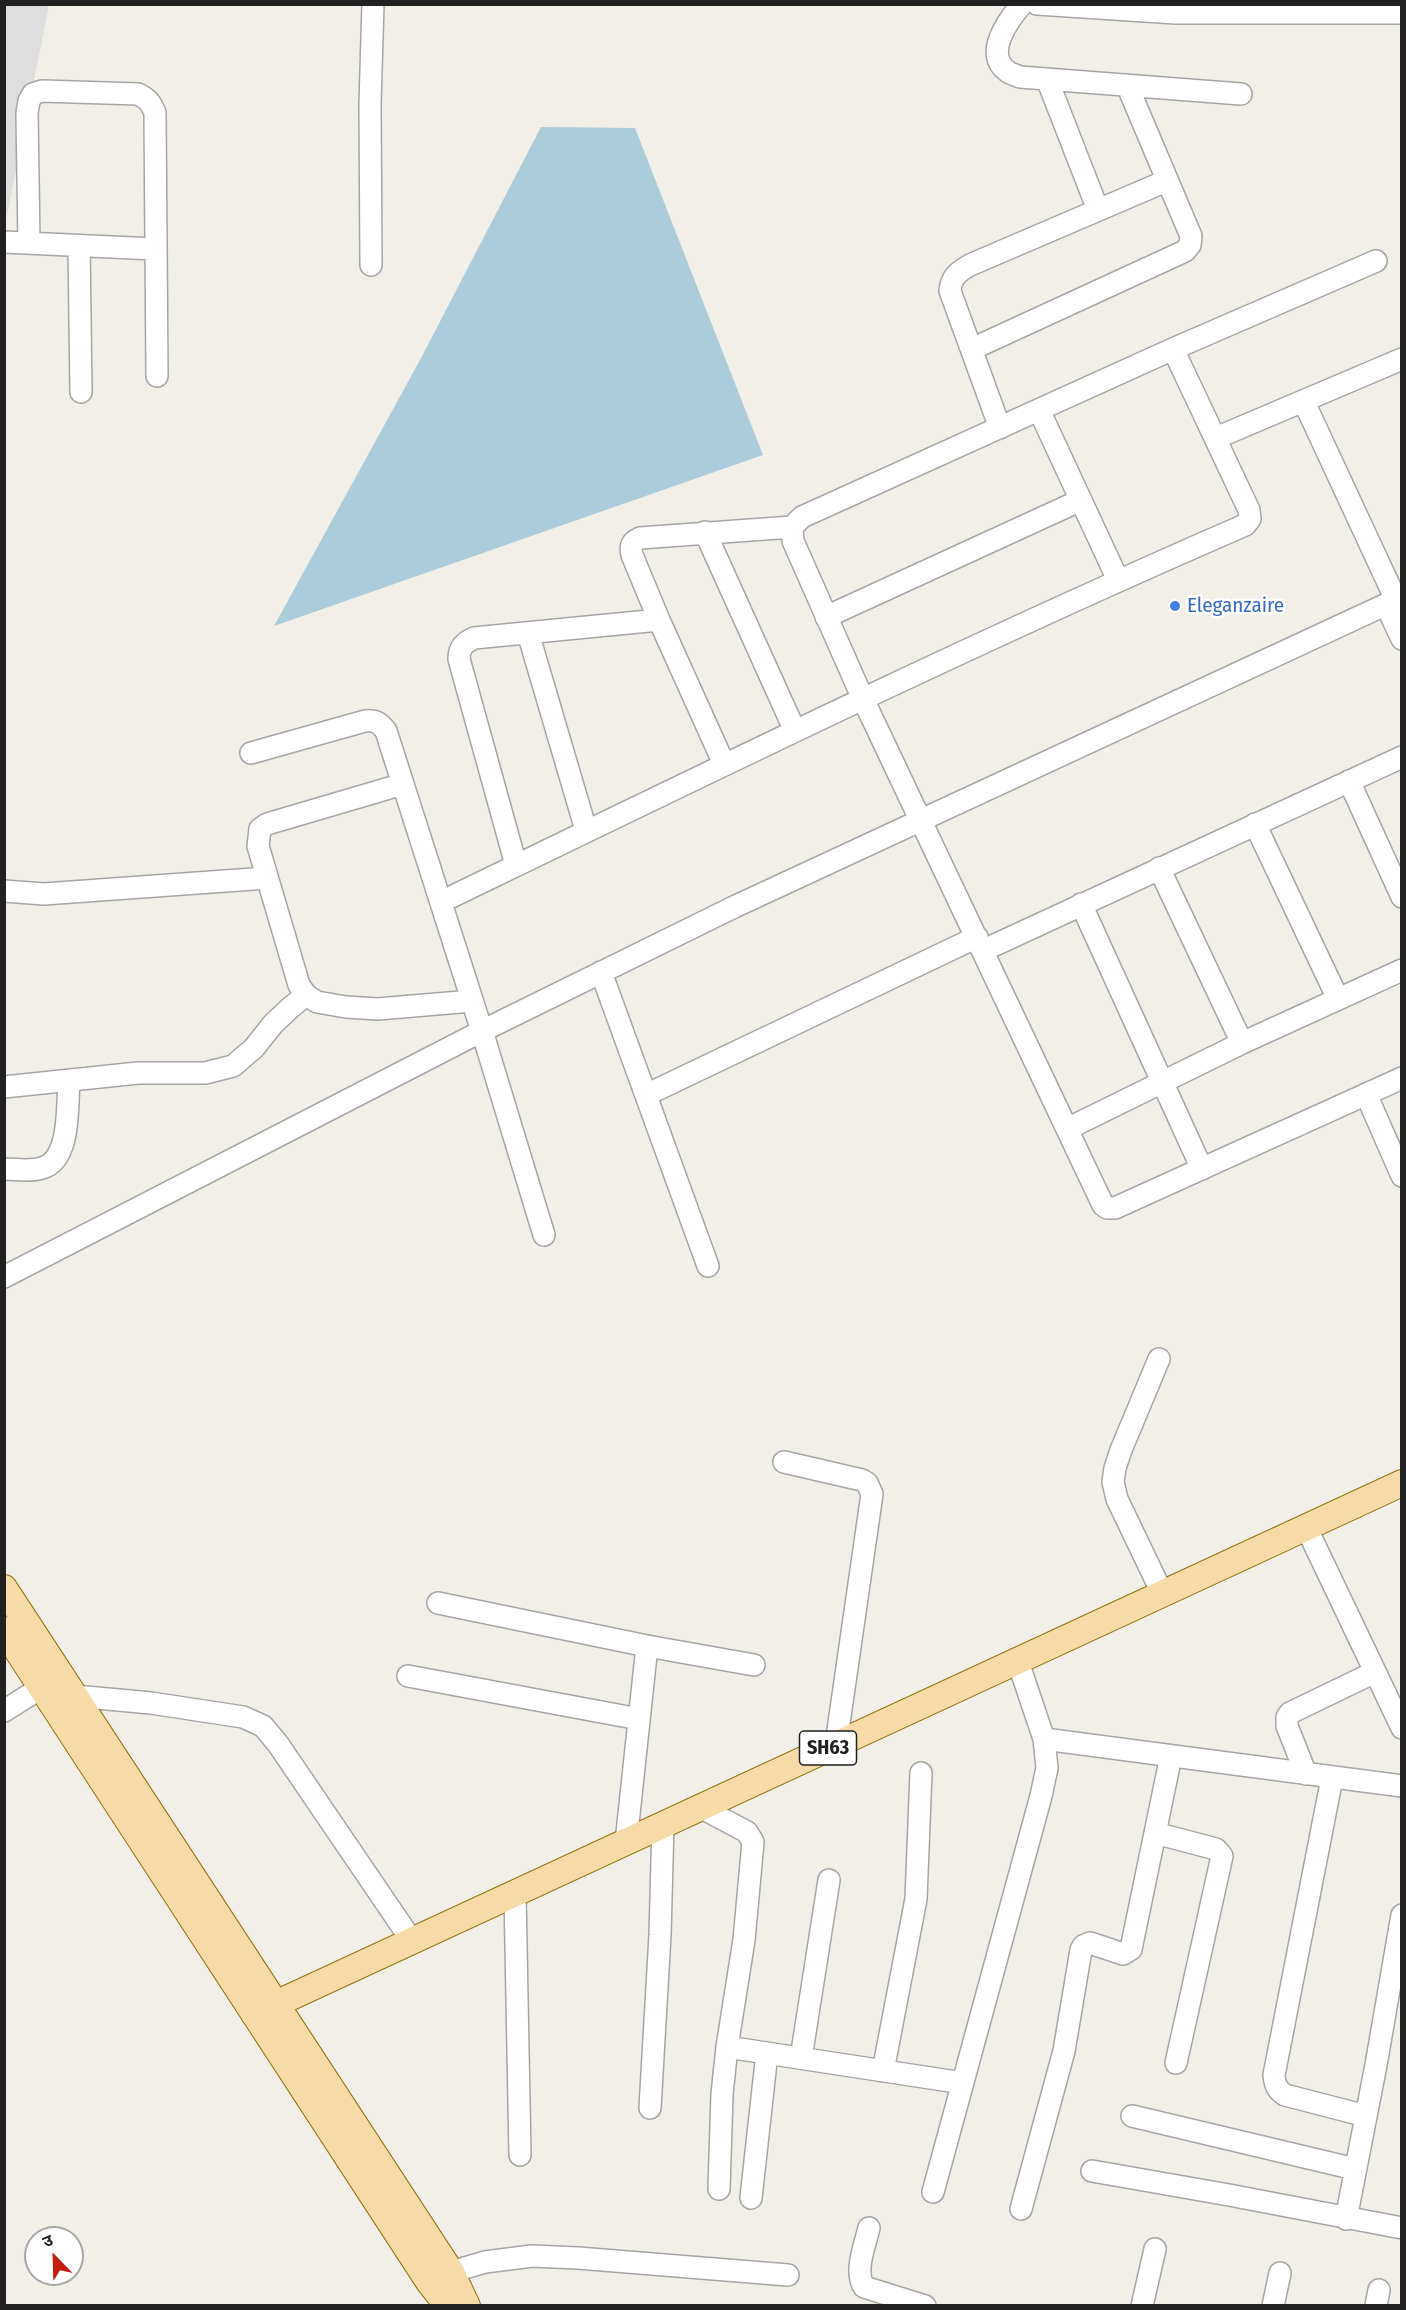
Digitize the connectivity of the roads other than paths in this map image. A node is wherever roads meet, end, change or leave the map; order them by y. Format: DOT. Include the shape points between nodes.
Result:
graph roads {
  1 [pos="373,4"];
  2 [pos="1022,4"];
  3 [pos="1036,4"];
  4 [pos="1401,13"];
  5 [pos="1047,79"];
  6 [pos="1127,85"];
  7 [pos="1240,94"];
  8 [pos="1166,181"];
  9 [pos="1098,210"];
  10 [pos="4,243"];
  11 [pos="28,243"];
  12 [pos="79,246"];
  13 [pos="155,249"];
  14 [pos="1376,261"];
  15 [pos="371,265"];
  16 [pos="1173,349"];
  17 [pos="972,350"];
  18 [pos="1401,359"];
  19 [pos="156,376"];
  20 [pos="81,392"];
  21 [pos="1304,402"];
  22 [pos="1039,410"];
  23 [pos="1000,428"];
  24 [pos="1215,438"];
  25 [pos="1081,500"];
  26 [pos="792,527"];
  27 [pos="705,532"];
  28 [pos="1118,580"];
  29 [pos="1394,601"];
  30 [pos="826,617"];
  31 [pos="659,620"];
  32 [pos="528,633"];
  33 [pos="1401,639"];
  34 [pos="863,699"];
  35 [pos="795,731"];
  36 [pos="251,753"];
  37 [pos="1401,757"];
  38 [pos="724,764"];
  39 [pos="1349,781"];
  40 [pos="403,784"];
  41 [pos="921,819"];
  42 [pos="1255,824"];
  43 [pos="586,831"];
  44 [pos="516,865"];
  45 [pos="1160,868"];
  46 [pos="267,878"];
  47 [pos="4,891"];
  48 [pos="1401,897"];
  49 [pos="441,902"];
  50 [pos="1081,904"];
  51 [pos="981,944"];
  52 [pos="1401,970"];
  53 [pos="601,972"];
  54 [pos="306,995"];
  55 [pos="1338,999"];
  56 [pos="472,1001"];
  57 [pos="482,1031"];
  58 [pos="1242,1043"];
  59 [pos="1401,1078"];
  60 [pos="69,1080"];
  61 [pos="1162,1082"];
  62 [pos="4,1087"];
  63 [pos="1366,1094"];
  64 [pos="646,1095"];
  65 [pos="1067,1129"];
  66 [pos="1202,1168"];
  67 [pos="4,1169"];
  68 [pos="1401,1176"];
  69 [pos="544,1235"];
  70 [pos="708,1266"];
  71 [pos="4,1276"];
  72 [pos="1159,1359"];
  73 [pos="784,1462"];
  74 [pos="1401,1483"];
  75 [pos="1306,1527"];
  76 [pos="4,1588"];
  77 [pos="1162,1593"];
  78 [pos="438,1603"];
  79 [pos="4,1630"];
  80 [pos="647,1646"];
  81 [pos="1017,1659"];
  82 [pos="754,1665"];
  83 [pos="1375,1672"];
  84 [pos="408,1676"];
  85 [pos="42,1688"];
  86 [pos="75,1696"];
  87 [pos="4,1711"];
  88 [pos="639,1719"];
  89 [pos="1401,1728"];
  90 [pos="1044,1739"];
  91 [pos="836,1744"];
  92 [pos="1171,1756"];
  93 [pos="921,1773"];
  94 [pos="1306,1774"];
  95 [pos="1332,1778"];
  96 [pos="1401,1786"];
  97 [pos="700,1807"];
  98 [pos="663,1824"];
  99 [pos="1155,1833"];
  100 [pos="626,1842"];
  101 [pos="829,1880"];
  102 [pos="515,1893"];
  103 [pos="1401,1919"];
  104 [pos="412,1941"];
  105 [pos="265,2009"];
  106 [pos="727,2047"];
  107 [pos="767,2053"];
  108 [pos="801,2058"];
  109 [pos="1176,2063"];
  110 [pos="883,2071"];
  111 [pos="963,2083"];
  112 [pos="650,2108"];
  113 [pos="1132,2116"];
  114 [pos="1366,2116"];
  115 [pos="520,2155"];
  116 [pos="1355,2169"];
  117 [pos="1092,2171"];
  118 [pos="719,2189"];
  119 [pos="933,2192"];
  120 [pos="752,2198"];
  121 [pos="1021,2209"];
  122 [pos="1346,2219"];
  123 [pos="869,2228"];
  124 [pos="1401,2228"];
  125 [pos="1155,2249"];
  126 [pos="451,2272"];
  127 [pos="1280,2273"];
  128 [pos="788,2275"];
  129 [pos="448,2306"];
  130 [pos="467,2306"];
  131 [pos="925,2306"];
  132 [pos="1142,2306"];
  133 [pos="1273,2306"];
  1 -- 15 [label="street"];
  2 -- 5 [label="street" via="1007,21 999,40 998,56 1005,70 1020,77"];
  3 -- 4 [label="street" via="1176,13"];
  5 -- 6 [label="street"];
  5 -- 9 [label="street"];
  6 -- 7 [label="street"];
  6 -- 8 [label="street"];
  8 -- 9 [label="street"];
  8 -- 17 [label="street" via="1191,236 1185,251"];
  9 -- 17 [label="street" via="958,272 950,291"];
  10 -- 11 [label="street"];
  11 -- 12 [label="street"];
  11 -- 13 [label="street" via="28,101 33,94 138,94 152,103 155,113"];
  12 -- 13 [label="street"];
  12 -- 20 [label="street"];
  13 -- 19 [label="street"];
  14 -- 16 [label="street"];
  16 -- 22 [label="street"];
  16 -- 24 [label="street"];
  17 -- 23 [label="street"];
  18 -- 21 [label="street"];
  21 -- 24 [label="street"];
  21 -- 29 [label="street"];
  22 -- 23 [label="street"];
  22 -- 25 [label="street"];
  23 -- 26 [label="street" via="802,517"];
  24 -- 28 [label="street" via="1250,519 1245,525"];
  25 -- 28 [label="street"];
  25 -- 30 [label="street"];
  26 -- 27 [label="street"];
  26 -- 30 [label="street" via="793,541"];
  27 -- 31 [label="street" via="640,538 631,546"];
  27 -- 35 [label="street"];
  28 -- 34 [label="street"];
  29 -- 33 [label="street"];
  29 -- 41 [label="street"];
  30 -- 34 [label="street"];
  31 -- 32 [label="street"];
  31 -- 38 [label="street"];
  32 -- 43 [label="street"];
  32 -- 44 [label="street" via="474,638 459,649"];
  34 -- 35 [label="street"];
  34 -- 41 [label="street"];
  35 -- 38 [label="street"];
  36 -- 40 [label="street" via="373,720 386,731"];
  37 -- 39 [label="street"];
  38 -- 43 [label="street"];
  39 -- 42 [label="street"];
  39 -- 48 [label="street"];
  40 -- 46 [label="street" via="267,824 258,837"];
  40 -- 49 [label="street"];
  41 -- 51 [label="street"];
  41 -- 53 [label="street"];
  42 -- 45 [label="street"];
  42 -- 55 [label="street"];
  43 -- 44 [label="street"];
  44 -- 49 [label="street"];
  45 -- 50 [label="street"];
  45 -- 58 [label="street"];
  46 -- 47 [label="street" via="44,894"];
  46 -- 54 [label="street" via="299,985"];
  49 -- 56 [label="street"];
  50 -- 51 [label="street"];
  50 -- 61 [label="street"];
  51 -- 64 [label="street"];
  51 -- 65 [label="street"];
  52 -- 55 [label="street"];
  53 -- 57 [label="street"];
  53 -- 64 [label="street"];
  54 -- 56 [label="street" via="317,1002 378,1009"];
  54 -- 60 [label="street" via="233,1066 205,1073 138,1072"];
  55 -- 58 [label="street"];
  56 -- 57 [label="street"];
  57 -- 69 [label="street"];
  57 -- 71 [label="street"];
  58 -- 61 [label="street"];
  59 -- 63 [label="street"];
  60 -- 62 [label="street"];
  60 -- 67 [label="street" via="63,1147 56,1160 44,1168"];
  61 -- 65 [label="street"];
  61 -- 66 [label="street"];
  63 -- 66 [label="street"];
  63 -- 68 [label="street"];
  64 -- 70 [label="street"];
  65 -- 66 [label="street" via="1107,1208 1115,1208"];
  72 -- 77 [label="street" via="1121,1450 1113,1482 1117,1499"];
  73 -- 91 [label="street" via="862,1480 872,1494"];
  74 -- 75 [label="main road, SH63"];
  75 -- 77 [label="main road, SH63"];
  75 -- 83 [label="street"];
  76 -- 86 [label="main road"];
  77 -- 81 [label="main road, SH63"];
  78 -- 80 [label="street"];
  79 -- 85 [label="main road"];
  80 -- 82 [label="street"];
  80 -- 88 [label="street"];
  81 -- 90 [label="street"];
  81 -- 91 [label="main road, SH63"];
  83 -- 89 [label="street"];
  83 -- 94 [label="street" via="1287,1717"];
  84 -- 88 [label="street"];
  85 -- 87 [label="street"];
  85 -- 105 [label="main road"];
  86 -- 104 [label="street" via="243,1717 263,1726"];
  86 -- 105 [label="main road"];
  88 -- 100 [label="street"];
  90 -- 92 [label="street"];
  90 -- 111 [label="street" via="1047,1768 1041,1796"];
  91 -- 97 [label="main road, SH63"];
  92 -- 94 [label="street"];
  92 -- 99 [label="street"];
  93 -- 110 [label="street" via="916,1899"];
  94 -- 95 [label="street"];
  95 -- 96 [label="street"];
  95 -- 114 [label="street" via="1274,2076 1278,2090 1285,2095"];
  97 -- 98 [label="main road, SH63"];
  97 -- 106 [label="street" via="747,1832 753,1842 744,1940"];
  98 -- 100 [label="main road, SH63"];
  98 -- 112 [label="street"];
  99 -- 109 [label="street" via="1216,1849 1222,1856"];
  99 -- 121 [label="street" via="1131,1949 1123,1954 1090,1943 1081,1950 1064,2051"];
  100 -- 102 [label="main road, SH63"];
  101 -- 108 [label="street"];
  102 -- 104 [label="main road, SH63"];
  102 -- 115 [label="street"];
  103 -- 114 [label="street"];
  104 -- 105 [label="main road, SH63"];
  105 -- 126 [label="main road"];
  105 -- 129 [label="main road" via="429,2282"];
  106 -- 107 [label="street"];
  106 -- 118 [label="street"];
  107 -- 108 [label="street"];
  107 -- 120 [label="street"];
  108 -- 110 [label="street"];
  110 -- 111 [label="street"];
  111 -- 119 [label="street"];
  113 -- 116 [label="street"];
  114 -- 116 [label="street"];
  116 -- 122 [label="street"];
  117 -- 122 [label="street"];
  122 -- 124 [label="street"];
  123 -- 131 [label="street" via="860,2272 864,2287"];
  125 -- 132 [label="street"];
  126 -- 128 [label="street" via="485,2262 532,2256"];
  126 -- 130 [label="main road"];
  127 -- 133 [label="street"];
}
